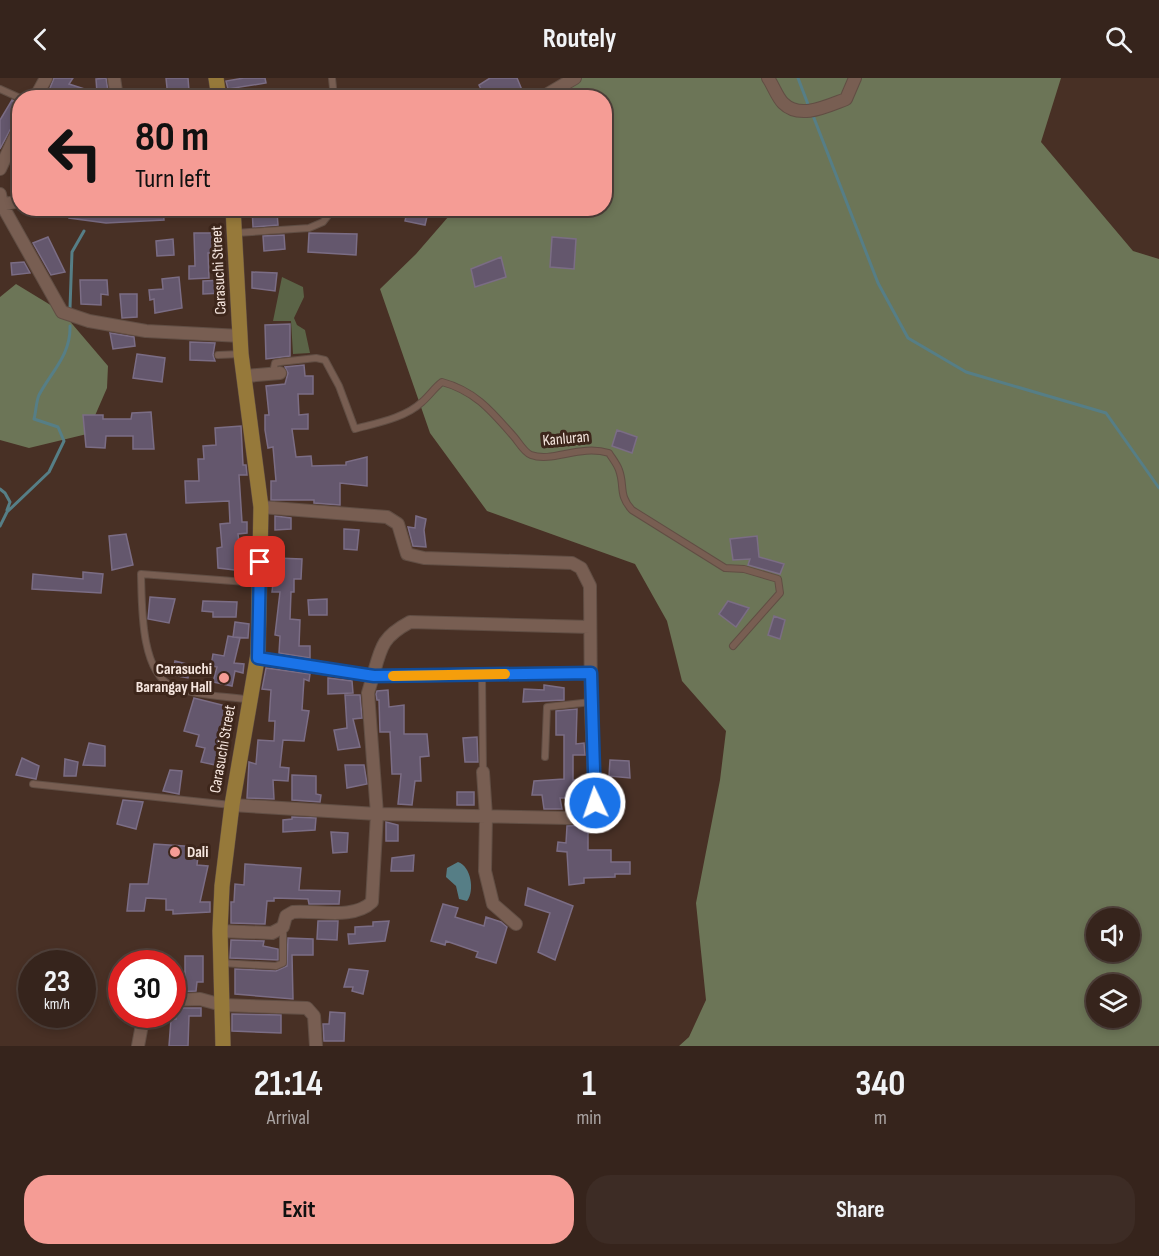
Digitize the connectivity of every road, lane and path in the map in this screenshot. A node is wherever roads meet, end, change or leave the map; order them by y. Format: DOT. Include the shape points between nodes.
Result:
graph roads {
  1 [pos="574,78"];
  2 [pos="768,78"];
  3 [pos="855,78"];
  4 [pos="554,90"];
  5 [pos="12,143"];
  6 [pos="0,169"];
  7 [pos="1,201"];
  8 [pos="234,216"];
  9 [pos="328,216"];
  10 [pos="236,233"];
  11 [pos="241,336"];
  12 [pos="242,354"];
  13 [pos="218,355"];
  14 [pos="277,373"];
  15 [pos="246,376"];
  16 [pos="261,507"];
  17 [pos="260,583"];
  18 [pos="590,627"];
  19 [pos="733,646"];
  20 [pos="258,658"];
  21 [pos="591,673"];
  22 [pos="483,675"];
  23 [pos="374,676"];
  24 [pos="250,699"];
  25 [pos="591,702"];
  26 [pos="545,757"];
  27 [pos="483,772"];
  28 [pos="33,784"];
  29 [pos="232,805"];
  30 [pos="377,814"];
  31 [pos="486,816"];
  32 [pos="516,924"];
  33 [pos="283,927"];
  34 [pos="220,932"];
  35 [pos="221,963"];
  36 [pos="186,1000"];
  37 [pos="222,1005"];
  38 [pos="141,1028"];
  39 [pos="138,1046"];
  40 [pos="223,1046"];
  41 [pos="316,1046"];
  1 -- 4 [label="street"];
  2 -- 3 [label="street" via="783,103 798,112 846,99"];
  5 -- 6 [label="street"];
  7 -- 11 [label="street" via="62,312 69,317 146,331"];
  8 -- 10 [label="street, Carasuchi Street"];
  9 -- 10 [label="lane" via="309,228"];
  10 -- 11 [label="street, Carasuchi Street"];
  11 -- 12 [label="street, Carasuchi Street"];
  12 -- 13 [label="lane"];
  12 -- 15 [label="street, Carasuchi Street"];
  14 -- 15 [label="street"];
  14 -- 19 [label="lane, Kanluran" via="275,363 325,360 356,429 392,418 422,402 442,382 483,402 529,454 547,457 595,449 609,453 620,471 621,489 632,510 725,568 778,579 780,593"];
  15 -- 16 [label="street, Carasuchi Street"];
  16 -- 17 [label="street, Carasuchi Street"];
  16 -- 18 [label="street" via="387,517 398,524 407,554 424,558 572,563 581,568 590,586"];
  17 -- 20 [label="street, Carasuchi Street"];
  17 -- 24 [label="lane" via="141,574 144,636 157,673 170,685"];
  18 -- 21 [label="street"];
  18 -- 23 [label="street" via="410,622 382,642"];
  20 -- 23 [label="street"];
  20 -- 24 [label="street, Carasuchi Street"];
  21 -- 22 [label="street"];
  21 -- 25 [label="street"];
  22 -- 23 [label="street"];
  22 -- 27 [label="lane"];
  23 -- 30 [label="street" via="368,693"];
  24 -- 29 [label="street, Carasuchi Street"];
  25 -- 26 [label="lane" via="547,707"];
  25 -- 31 [label="street" via="595,803 592,812 568,818"];
  27 -- 31 [label="street"];
  28 -- 29 [label="lane"];
  29 -- 30 [label="street"];
  29 -- 34 [label="street, Carasuchi Street"];
  30 -- 31 [label="street"];
  30 -- 33 [label="street" via="372,902 364,910 293,912 286,916"];
  31 -- 32 [label="street" via="484,871 493,904"];
  33 -- 34 [label="street" via="272,933"];
  33 -- 35 [label="lane" via="283,963"];
  34 -- 35 [label="street, Carasuchi Street"];
  35 -- 37 [label="street, Carasuchi Street"];
  36 -- 37 [label="street"];
  37 -- 40 [label="street, Carasuchi Street"];
  37 -- 41 [label="street" via="307,1008 314,1016"];
  38 -- 39 [label="street"];
}
